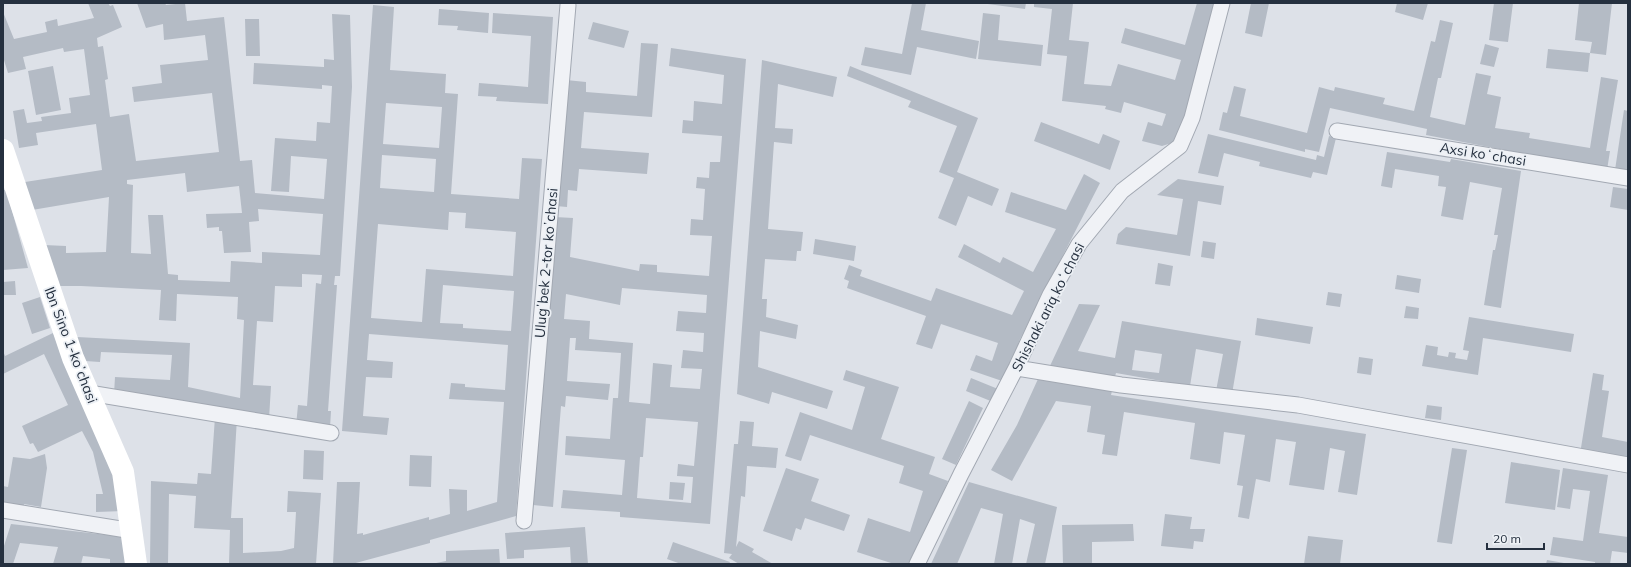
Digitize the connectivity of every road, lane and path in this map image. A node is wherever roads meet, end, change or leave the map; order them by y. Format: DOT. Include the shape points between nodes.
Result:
graph roads {
  1 [pos="1222,3"];
  2 [pos="568,6"];
  3 [pos="1337,131"];
  4 [pos="3,150"];
  5 [pos="1628,178"];
  6 [pos="1016,368"];
  7 [pos="89,394"];
  8 [pos="331,433"];
  9 [pos="1628,465"];
  10 [pos="3,510"];
  11 [pos="524,521"];
  12 [pos="133,531"];
  13 [pos="136,564"];
  14 [pos="917,564"];
  1 -- 6 [label="street, Shishaki ariq koʻchasi" via="1192,118 1180,146 1122,191 1079,244 1050,295"];
  2 -- 11 [label="street, Ulugʼbek 2-tor koʼchasi"];
  3 -- 5 [label="street, Axsi koʻchasi"];
  4 -- 7 [label="street, Ibn Sino 1-koʼchasi" via="73,358"];
  6 -- 9 [label="street" via="1121,385 1298,405"];
  6 -- 14 [label="street, Shishaki ariq koʻchasi"];
  7 -- 8 [label="street"];
  7 -- 12 [label="street, Ibn Sino 1-koʼchasi" via="123,472"];
  10 -- 12 [label="street"];
  12 -- 13 [label="street, Ibn Sino 1-koʼchasi"];
}
